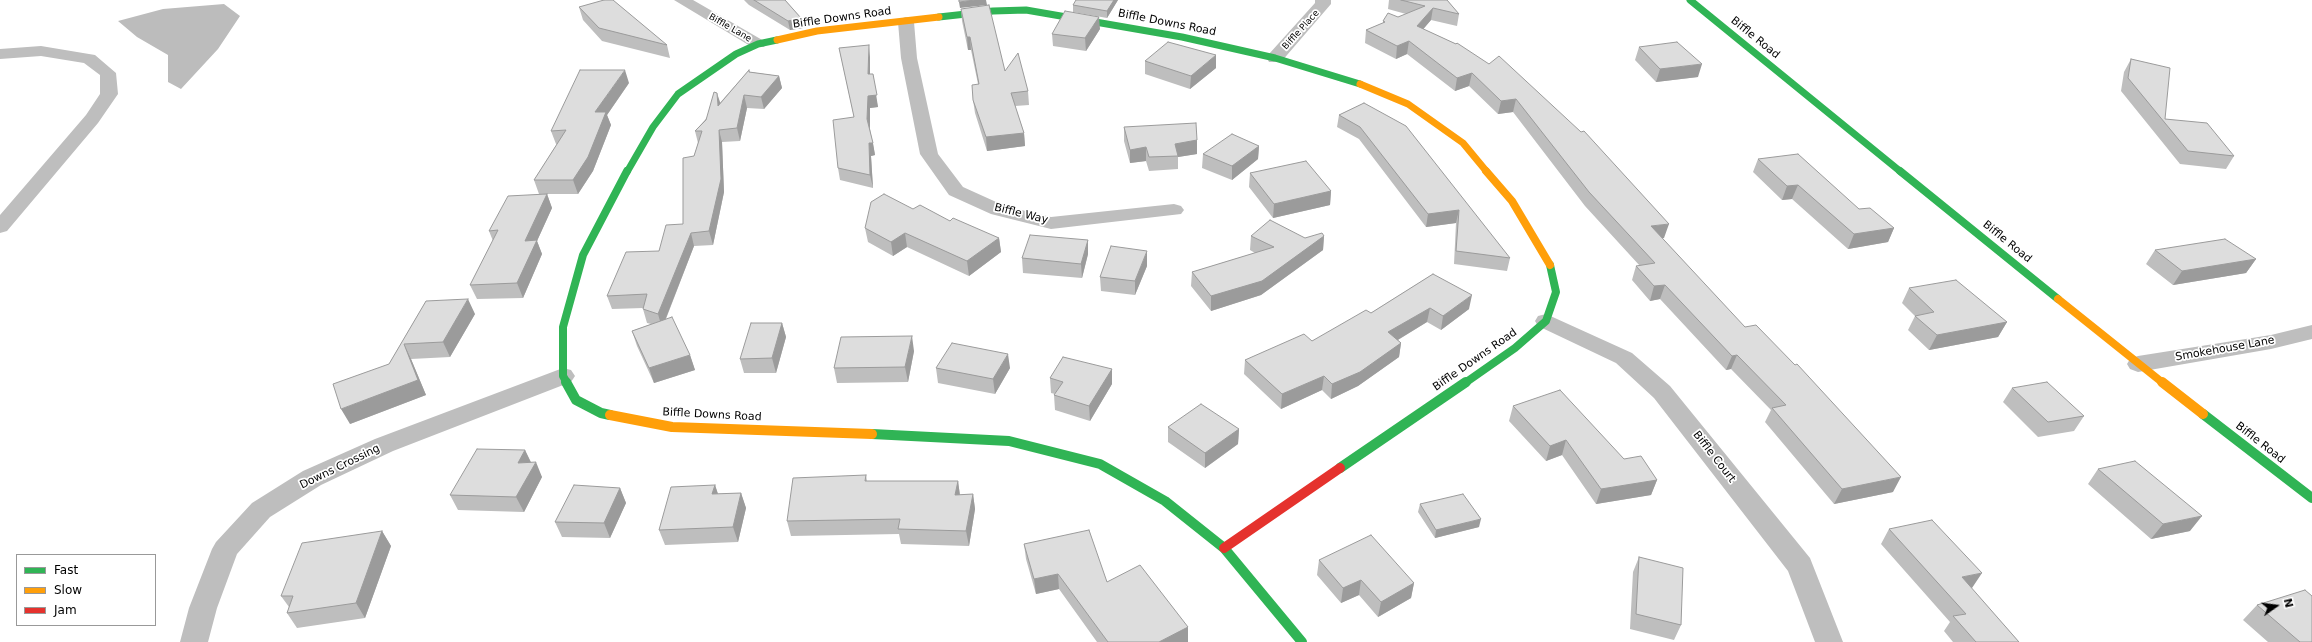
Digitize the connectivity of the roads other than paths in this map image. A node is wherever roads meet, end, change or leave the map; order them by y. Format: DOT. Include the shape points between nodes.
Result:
graph roads {
  1 [pos="682,0"];
  2 [pos="1323,0"];
  3 [pos="1690,0"];
  4 [pos="906,22"];
  5 [pos="758,44"];
  6 [pos="0,54"];
  7 [pos="1275,58"];
  8 [pos="1174,210"];
  9 [pos="0,227"];
  10 [pos="1546,321"];
  11 [pos="2312,332"];
  12 [pos="2138,364"];
  13 [pos="563,376"];
  14 [pos="2312,498"];
  15 [pos="1224,548"];
  16 [pos="194,642"];
  17 [pos="1302,642"];
  18 [pos="1829,642"];
  1 -- 5 [label="street, Biffle Lane"];
  2 -- 7 [label="street, Biffle Place" via="1323,4"];
  3 -- 12 [label="street, Biffle Road"];
  4 -- 5 [label="street, Biffle Downs Road" via="817,31"];
  4 -- 7 [label="street, Biffle Downs Road" via="993,11 1026,10 1182,37"];
  4 -- 8 [label="street, Biffle Way" via="909,58 929,154 956,191 998,210 1051,223"];
  5 -- 13 [label="street, Biffle Downs Road" via="736,54 678,94 653,127 619,185 583,255 563,327"];
  6 -- 9 [label="street" via="41,51 89,59 108,74 109,94 92,119"];
  7 -- 10 [label="street, Biffle Downs Road" via="1348,79 1408,104 1463,143 1512,201 1549,260 1556,292"];
  10 -- 15 [label="street, Biffle Downs Road" via="1515,348"];
  10 -- 18 [label="street, Biffle Court" via="1624,358 1662,392 1800,566"];
  11 -- 12 [label="street, Smokehouse Lane" via="2271,342"];
  12 -- 14 [label="street, Biffle Road"];
  13 -- 15 [label="street, Biffle Downs Road" via="576,400 601,413 672,427 1009,441 1100,464 1165,500"];
  13 -- 16 [label="street, Downs Crossing" via="384,445 312,478 261,510 225,549 203,608"];
  15 -- 17 [label="street, Biffle Downs Road"];
}
